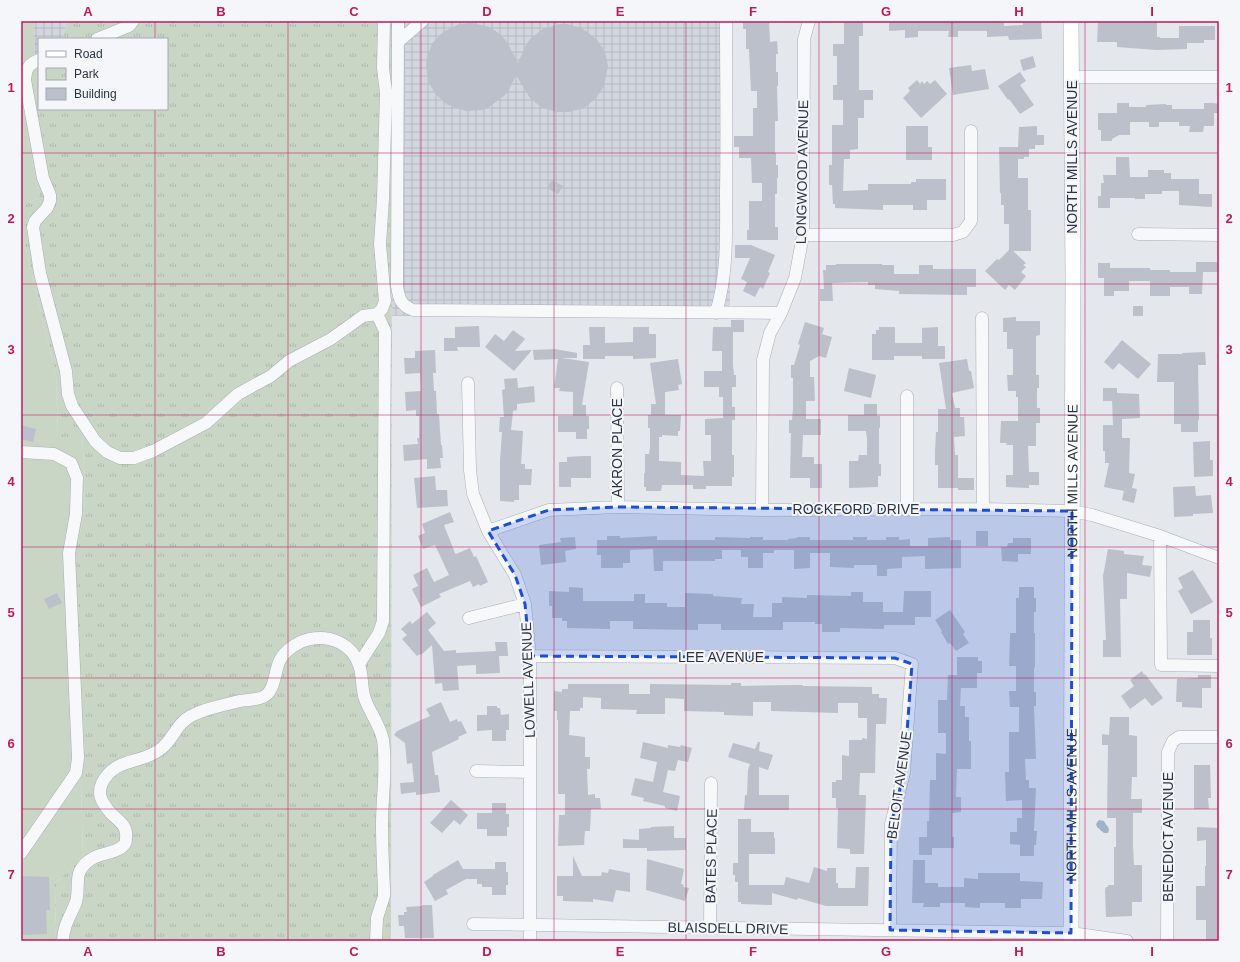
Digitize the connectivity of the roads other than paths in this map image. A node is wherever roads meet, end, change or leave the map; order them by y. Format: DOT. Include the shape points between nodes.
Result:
graph roads {
  1 [pos="133,21"];
  2 [pos="384,21"];
  3 [pos="398,21"];
  4 [pos="422,21"];
  5 [pos="726,21"];
  6 [pos="809,21"];
  7 [pos="1072,21"];
  8 [pos="99,38"];
  9 [pos="398,42"];
  10 [pos="38,60"];
  11 [pos="1071,77"];
  12 [pos="1219,77"];
  13 [pos="971,131"];
  14 [pos="1138,234"];
  15 [pos="803,235"];
  16 [pos="1219,235"];
  17 [pos="716,313"];
  18 [pos="780,313"];
  19 [pos="377,314"];
  20 [pos="982,318"];
  21 [pos="468,383"];
  22 [pos="617,388"];
  23 [pos="907,396"];
  24 [pos="21,452"];
  25 [pos="618,507"];
  26 [pos="983,509"];
  27 [pos="762,510"];
  28 [pos="907,510"];
  29 [pos="1072,511"];
  30 [pos="488,531"];
  31 [pos="1160,536"];
  32 [pos="1219,558"];
  33 [pos="525,604"];
  34 [pos="468,618"];
  35 [pos="530,656"];
  36 [pos="359,664"];
  37 [pos="912,664"];
  38 [pos="1219,666"];
  39 [pos="1219,737"];
  40 [pos="476,771"];
  41 [pos="530,772"];
  42 [pos="711,783"];
  43 [pos="21,853"];
  44 [pos="473,924"];
  45 [pos="530,925"];
  46 [pos="710,928"];
  47 [pos="890,930"];
  48 [pos="1071,937"];
  49 [pos="63,941"];
  50 [pos="376,941"];
  51 [pos="530,941"];
  52 [pos="1127,941"];
  53 [pos="1167,941"];
  1 -- 8 [label="street" via="129,26"];
  2 -- 19 [label="street" via="383,68 386,93 380,244 385,301"];
  3 -- 9 [label="street"];
  4 -- 9 [label="street"];
  5 -- 17 [label="street" via="726,258 722,293"];
  6 -- 15 [label="street, LONGWOOD AVENUE" via="804,39"];
  7 -- 11 [label="main road, NORTH MILLS AVENUE"];
  9 -- 17 [label="street" via="397,286 399,298 405,307 413,310"];
  10 -- 19 [label="street" via="26,69 25,80 43,178 50,195 47,208 33,227 40,273 66,371 72,406 95,441 106,452 120,458 134,458 153,451 206,423 238,394 272,376 289,361 331,339 363,316"];
  11 -- 12 [label="street"];
  11 -- 29 [label="main road, NORTH MILLS AVENUE"];
  13 -- 15 [label="street" via="971,221 963,232 953,235"];
  14 -- 16 [label="street"];
  15 -- 18 [label="street, LONGWOOD AVENUE" via="795,278"];
  17 -- 18 [label="street"];
  18 -- 27 [label="street, LONGWOOD AVENUE" via="770,333 763,360"];
  19 -- 36 [label="street" via="385,331 383,621 379,633"];
  20 -- 26 [label="street"];
  21 -- 30 [label="street, LOWELL AVENUE" via="473,494"];
  22 -- 25 [label="street, AKRON PLACE"];
  23 -- 28 [label="street"];
  24 -- 43 [label="street" via="54,454 71,463 77,478 76,514 69,553 78,758 76,773"];
  25 -- 27 [label="street, ROCKFORD DRIVE"];
  25 -- 30 [label="street, ROCKFORD DRIVE" via="549,510"];
  26 -- 28 [label="street, ROCKFORD DRIVE"];
  26 -- 29 [label="street, ROCKFORD DRIVE"];
  27 -- 28 [label="street, ROCKFORD DRIVE"];
  29 -- 31 [label="street, ROCKFORD DRIVE"];
  29 -- 48 [label="main road, NORTH MILLS AVENUE"];
  30 -- 33 [label="street, LOWELL AVENUE" via="515,576"];
  31 -- 32 [label="street, ROCKFORD DRIVE"];
  31 -- 38 [label="street" via="1161,665"];
  33 -- 34 [label="street"];
  33 -- 35 [label="street, LOWELL AVENUE"];
  35 -- 37 [label="street, LEE AVENUE" via="895,658"];
  35 -- 41 [label="street, LOWELL AVENUE"];
  36 -- 49 [label="street" via="348,647 341,642 326,638 299,643 285,652 279,661 271,690 263,697 232,702 193,715 183,721 160,749 143,758 121,763 113,769 100,788 100,797 109,812 123,824 127,831 126,840 118,849 94,858 83,866 77,878 76,901 66,923"];
  36 -- 50 [label="street" via="364,698 383,739 384,896 377,918"];
  37 -- 47 [label="street, BELOIT AVENUE" via="904,774 891,824"];
  39 -- 53 [label="street, BENEDICT AVENUE" via="1179,737 1173,741 1168,752"];
  40 -- 41 [label="street"];
  41 -- 45 [label="street, LOWELL AVENUE"];
  42 -- 46 [label="street, BATES PLACE"];
  44 -- 45 [label="street, BLAISDELL DRIVE"];
  45 -- 46 [label="street, BLAISDELL DRIVE"];
  45 -- 51 [label="street, LOWELL AVENUE"];
  46 -- 47 [label="street, BLAISDELL DRIVE"];
  47 -- 48 [label="street, BLAISDELL DRIVE"];
  48 -- 52 [label="street, BLAISDELL DRIVE"];
}
